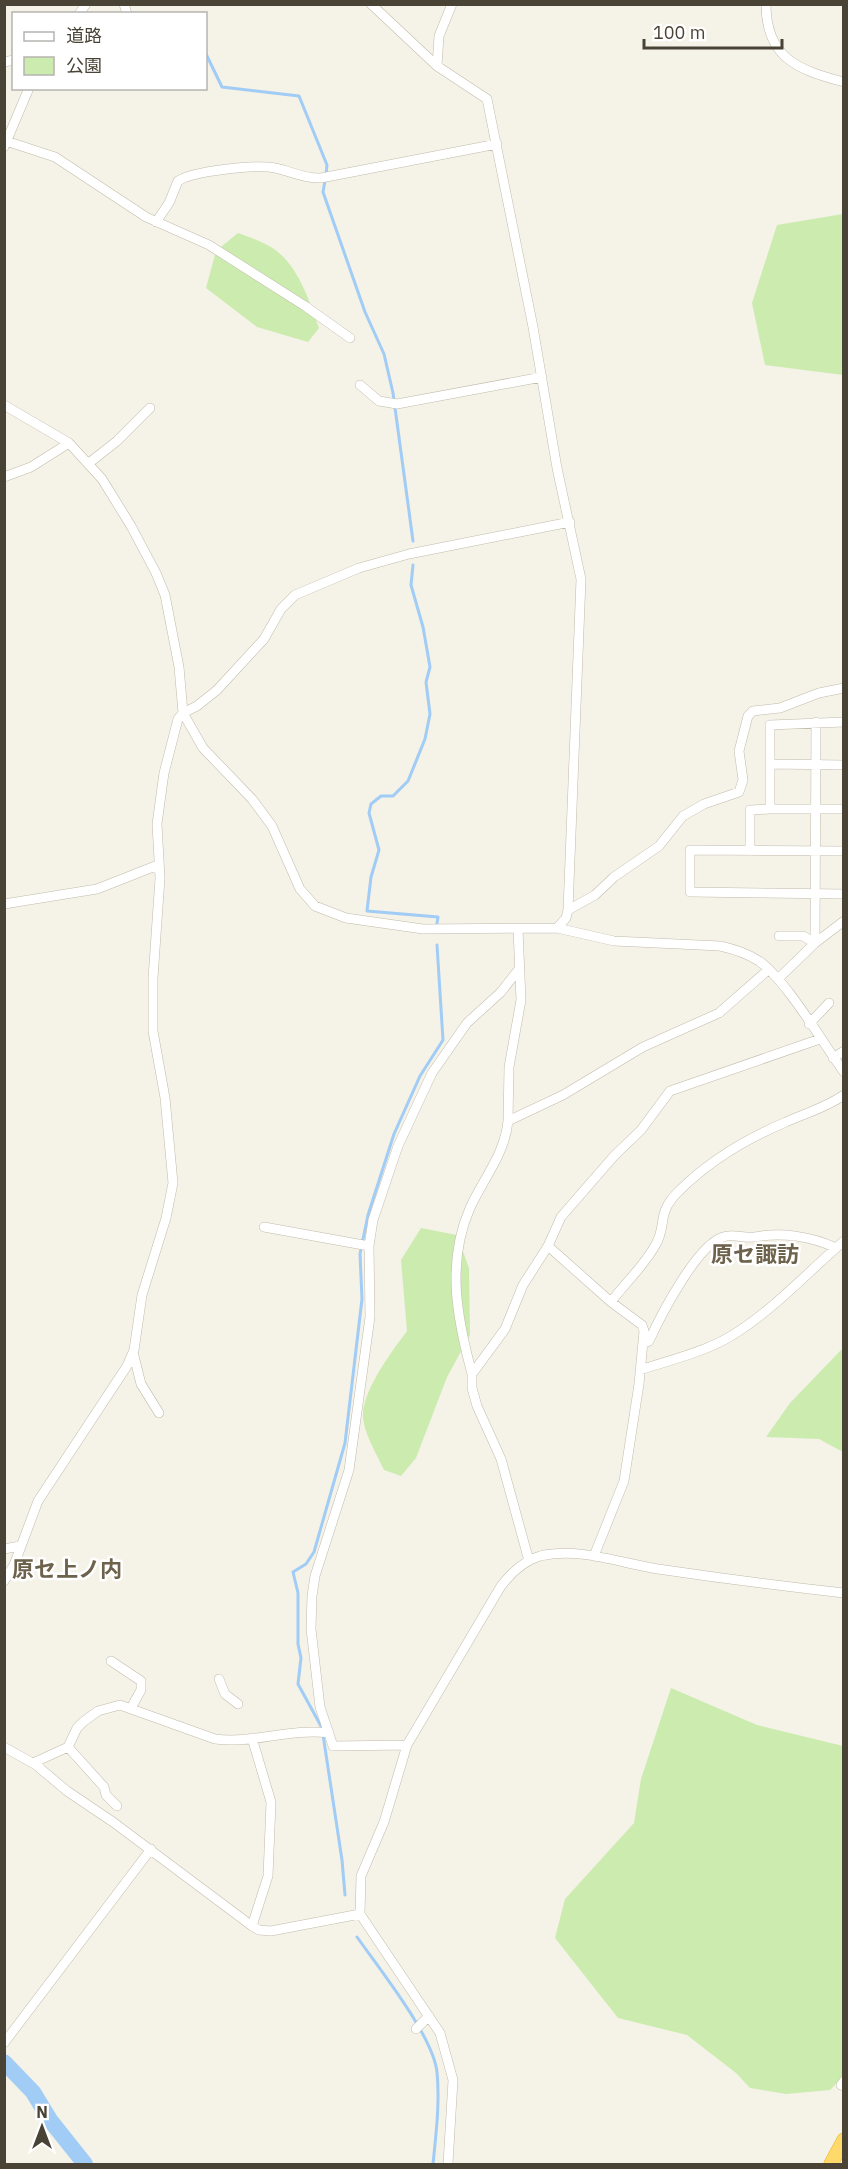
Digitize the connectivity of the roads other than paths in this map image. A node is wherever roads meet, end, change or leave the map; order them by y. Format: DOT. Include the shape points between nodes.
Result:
graph roads {
  1 [pos="371,4"];
  2 [pos="452,4"];
  3 [pos="766,4"];
  4 [pos="437,66"];
  5 [pos="843,82"];
  6 [pos="28,90"];
  7 [pos="497,144"];
  8 [pos="7,145"];
  9 [pos="156,222"];
  10 [pos="350,338"];
  11 [pos="542,377"];
  12 [pos="360,385"];
  13 [pos="4,405"];
  14 [pos="150,408"];
  15 [pos="69,443"];
  16 [pos="89,464"];
  17 [pos="4,477"];
  18 [pos="570,522"];
  19 [pos="843,688"];
  20 [pos="183,713"];
  21 [pos="843,721"];
  22 [pos="816,722"];
  23 [pos="771,764"];
  24 [pos="817,764"];
  25 [pos="843,765"];
  26 [pos="770,809"];
  27 [pos="817,809"];
  28 [pos="843,809"];
  29 [pos="750,851"];
  30 [pos="843,851"];
  31 [pos="815,852"];
  32 [pos="158,865"];
  33 [pos="843,894"];
  34 [pos="815,895"];
  35 [pos="4,904"];
  36 [pos="568,910"];
  37 [pos="843,921"];
  38 [pos="557,928"];
  39 [pos="518,929"];
  40 [pos="779,936"];
  41 [pos="815,943"];
  42 [pos="519,969"];
  43 [pos="769,969"];
  44 [pos="778,979"];
  45 [pos="829,1003"];
  46 [pos="809,1024"];
  47 [pos="820,1039"];
  48 [pos="843,1051"];
  49 [pos="833,1058"];
  50 [pos="843,1072"];
  51 [pos="843,1095"];
  52 [pos="508,1121"];
  53 [pos="264,1227"];
  54 [pos="843,1240"];
  55 [pos="364,1246"];
  56 [pos="548,1246"];
  57 [pos="836,1248"];
  58 [pos="611,1302"];
  59 [pos="644,1342"];
  60 [pos="133,1352"];
  61 [pos="640,1370"];
  62 [pos="472,1374"];
  63 [pos="159,1413"];
  64 [pos="20,1546"];
  65 [pos="4,1549"];
  66 [pos="594,1556"];
  67 [pos="529,1561"];
  68 [pos="4,1581"];
  69 [pos="843,1593"];
  70 [pos="111,1661"];
  71 [pos="219,1679"];
  72 [pos="238,1704"];
  73 [pos="131,1708"];
  74 [pos="329,1733"];
  75 [pos="252,1738"];
  76 [pos="407,1745"];
  77 [pos="4,1747"];
  78 [pos="68,1747"];
  79 [pos="33,1762"];
  80 [pos="106,1795"];
  81 [pos="117,1806"];
  82 [pos="94,1808"];
  83 [pos="151,1849"];
  84 [pos="360,1914"];
  85 [pos="252,1926"];
  86 [pos="427,2018"];
  87 [pos="416,2029"];
  88 [pos="7,2040"];
  89 [pos="843,2140"];
  90 [pos="448,2164"];
  91 [pos="831,2164"];
  1 -- 4 [label="street"];
  2 -- 4 [label="street" via="439,36"];
  3 -- 5 [label="street" via="773,43 784,56 796,66"];
  4 -- 7 [label="street" via="487,99"];
  6 -- 8 [label="street"];
  7 -- 9 [label="street" via="321,178 270,167 193,175 177,181 170,203"];
  7 -- 11 [label="street"];
  8 -- 9 [label="street" via="55,158"];
  9 -- 10 [label="street" via="228,256"];
  11 -- 12 [label="street" via="393,404 379,401"];
  11 -- 18 [label="street"];
  13 -- 15 [label="street"];
  14 -- 16 [label="street"];
  15 -- 16 [label="street"];
  15 -- 17 [label="street" via="31,467"];
  16 -- 20 [label="street" via="131,526 165,595"];
  18 -- 20 [label="street" via="409,554 359,568 296,595 281,609 264,639 217,690"];
  18 -- 36 [label="street" via="580,579"];
  19 -- 36 [label="street" via="780,708 753,711 747,716 739,751 743,780 739,792 683,816 658,846 595,895"];
  20 -- 32 [label="street" via="175,728 164,773"];
  20 -- 39 [label="street" via="203,748 266,817 300,889 315,906 346,918 423,929"];
  21 -- 22 [label="street"];
  22 -- 23 [label="street" via="771,725"];
  22 -- 24 [label="street"];
  23 -- 24 [label="street"];
  23 -- 26 [label="street"];
  24 -- 25 [label="street"];
  24 -- 27 [label="street"];
  26 -- 27 [label="street"];
  26 -- 29 [label="street" via="750,810"];
  27 -- 28 [label="street"];
  27 -- 31 [label="street"];
  29 -- 31 [label="street"];
  29 -- 34 [label="street" via="690,850 690,892"];
  30 -- 31 [label="street"];
  31 -- 34 [label="street"];
  32 -- 35 [label="street" via="97,888"];
  32 -- 60 [label="street" via="153,1031 165,1098 173,1183 142,1294"];
  33 -- 34 [label="street"];
  34 -- 41 [label="street"];
  36 -- 38 [label="street"];
  37 -- 41 [label="street"];
  38 -- 39 [label="street"];
  38 -- 43 [label="street" via="614,942 720,946 758,960"];
  39 -- 42 [label="street"];
  40 -- 41 [label="street" via="803,936"];
  41 -- 44 [label="street"];
  42 -- 52 [label="street" via="521,1000 509,1067"];
  42 -- 55 [label="street" via="467,1023 432,1073 383,1184"];
  43 -- 44 [label="street"];
  43 -- 52 [label="street" via="719,1013 643,1047 563,1095"];
  44 -- 46 [label="street"];
  45 -- 46 [label="street"];
  46 -- 47 [label="street"];
  47 -- 49 [label="street"];
  47 -- 56 [label="street" via="670,1091 641,1130 561,1217"];
  48 -- 49 [label="street"];
  49 -- 50 [label="street"];
  51 -- 58 [label="street" via="828,1107 786,1122 744,1144 679,1191 662,1216 656,1245"];
  52 -- 62 [label="street" via="507,1138 470,1208 456,1251 456,1305"];
  53 -- 55 [label="street"];
  54 -- 57 [label="street"];
  55 -- 74 [label="street" via="370,1317 349,1470 315,1575 312,1596 311,1629 320,1707"];
  56 -- 58 [label="street"];
  56 -- 62 [label="street" via="523,1285 505,1329"];
  57 -- 59 [label="street" via="823,1241 770,1232 721,1238 708,1245"];
  57 -- 61 [label="street" via="738,1332 706,1348"];
  58 -- 59 [label="street" via="642,1325"];
  59 -- 61 [label="street"];
  60 -- 63 [label="street" via="141,1384"];
  60 -- 64 [label="street" via="38,1501"];
  61 -- 66 [label="street" via="621,1493"];
  62 -- 67 [label="street" via="477,1406 501,1459"];
  64 -- 65 [label="street"];
  64 -- 68 [label="street"];
  66 -- 67 [label="street" via="561,1554"];
  66 -- 69 [label="street"];
  67 -- 76 [label="street" via="514,1570 501,1586"];
  70 -- 73 [label="street" via="141,1682"];
  71 -- 72 [label="street" via="225,1694"];
  73 -- 75 [label="street" via="215,1739"];
  73 -- 78 [label="street" via="120,1705 98,1711 76,1728"];
  74 -- 75 [label="street" via="309,1730"];
  74 -- 76 [label="street" via="333,1746"];
  75 -- 85 [label="street" via="271,1802 268,1876"];
  76 -- 84 [label="street" via="384,1822 361,1876"];
  77 -- 79 [label="street"];
  78 -- 79 [label="street"];
  78 -- 80 [label="street" via="104,1787"];
  79 -- 82 [label="street"];
  80 -- 81 [label="street"];
  80 -- 82 [label="street"];
  82 -- 83 [label="street"];
  83 -- 85 [label="street"];
  83 -- 88 [label="street"];
  84 -- 85 [label="street" via="271,1931"];
  84 -- 86 [label="street"];
  86 -- 87 [label="street"];
  86 -- 90 [label="street" via="440,2033 453,2080"];
  89 -- 91 [label="highway"];
}
